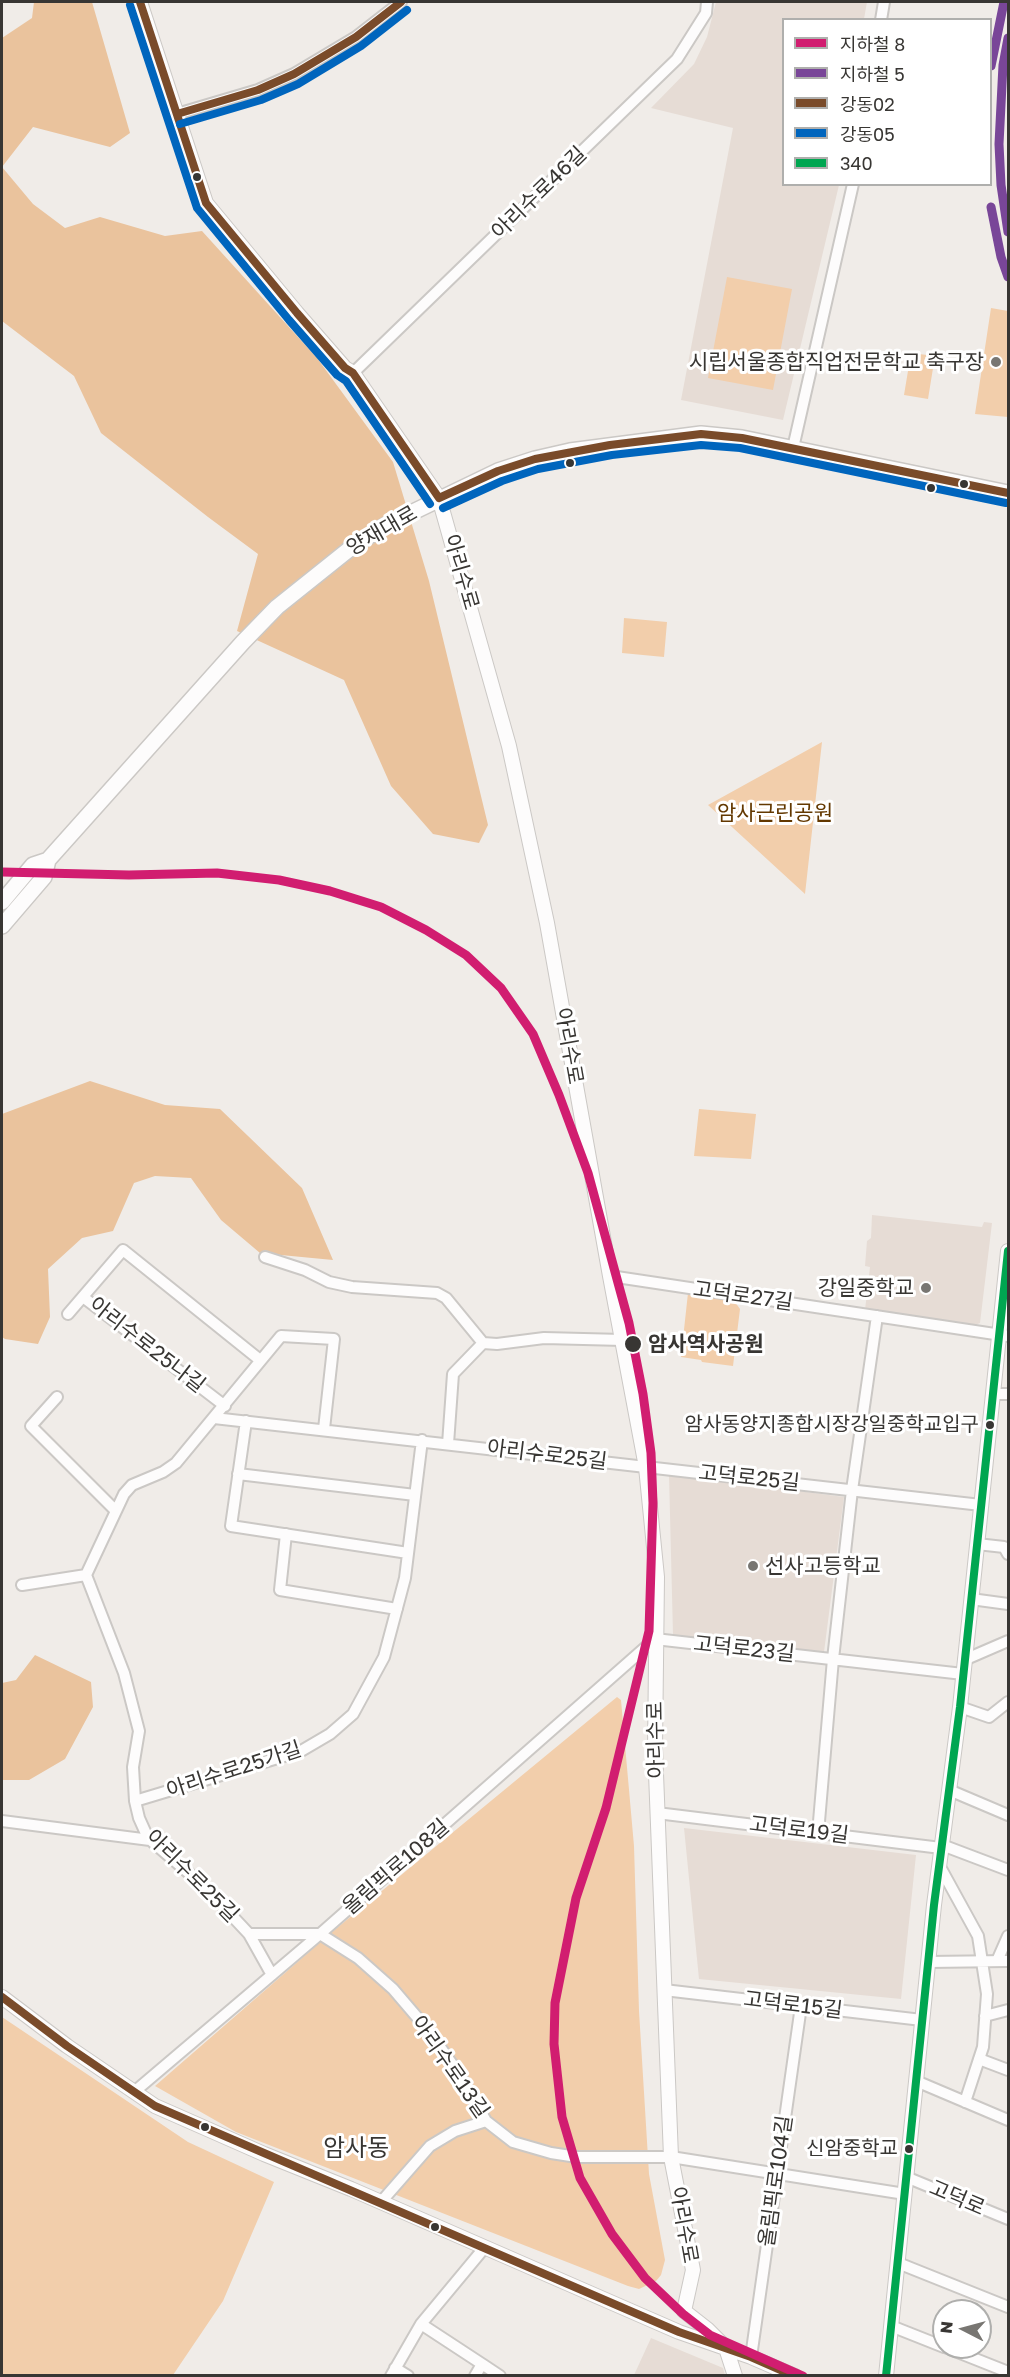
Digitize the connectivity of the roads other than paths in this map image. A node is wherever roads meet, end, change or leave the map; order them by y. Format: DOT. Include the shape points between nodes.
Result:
graph roads {
  1 [pos="140,2"];
  2 [pos="401,2"];
  3 [pos="707,2"];
  4 [pos="884,2"];
  5 [pos="881,18"];
  6 [pos="177,114"];
  7 [pos="853,186"];
  8 [pos="353,373"];
  9 [pos="793,448"];
  10 [pos="1008,493"];
  11 [pos="439,498"];
  12 [pos="48,860"];
  13 [pos="2,902"];
  14 [pos="2,926"];
  15 [pos="1008,1251"];
  16 [pos="265,1257"];
  17 [pos="610,1276"];
  18 [pos="83,1297"];
  19 [pos="68,1314"];
  20 [pos="877,1316"];
  21 [pos="1004,1335"];
  22 [pos="623,1340"];
  23 [pos="483,1343"];
  24 [pos="260,1360"];
  25 [pos="993,1394"];
  26 [pos="1008,1394"];
  27 [pos="57,1397"];
  28 [pos="225,1406"];
  29 [pos="214,1418"];
  30 [pos="246,1421"];
  31 [pos="324,1430"];
  32 [pos="422,1440"];
  33 [pos="448,1443"];
  34 [pos="646,1467"];
  35 [pos="238,1474"];
  36 [pos="852,1490"];
  37 [pos="415,1495"];
  38 [pos="981,1505"];
  39 [pos="116,1511"];
  40 [pos="286,1534"];
  41 [pos="977,1544"];
  42 [pos="408,1553"];
  43 [pos="1008,1554"];
  44 [pos="86,1575"];
  45 [pos="22,1585"];
  46 [pos="971,1599"];
  47 [pos="1008,1604"];
  48 [pos="397,1609"];
  49 [pos="655,1639"];
  50 [pos="1008,1641"];
  51 [pos="833,1659"];
  52 [pos="964,1667"];
  53 [pos="1008,1702"];
  54 [pos="960,1707"];
  55 [pos="949,1790"];
  56 [pos="135,1801"];
  57 [pos="657,1813"];
  58 [pos="1008,1815"];
  59 [pos="2,1821"];
  60 [pos="818,1833"];
  61 [pos="150,1840"];
  62 [pos="942,1846"];
  63 [pos="939,1865"];
  64 [pos="1008,1870"];
  65 [pos="249,1934"];
  66 [pos="320,1934"];
  67 [pos="1008,1936"];
  68 [pos="983,1960"];
  69 [pos="1003,1961"];
  70 [pos="928,1962"];
  71 [pos="272,1975"];
  72 [pos="664,1990"];
  73 [pos="2,1997"];
  74 [pos="801,2006"];
  75 [pos="1008,2010"];
  76 [pos="985,2016"];
  77 [pos="922,2020"];
  78 [pos="980,2059"];
  79 [pos="1008,2070"];
  80 [pos="916,2081"];
  81 [pos="134,2092"];
  82 [pos="965,2102"];
  83 [pos="1008,2120"];
  84 [pos="486,2121"];
  85 [pos="671,2157"];
  86 [pos="777,2173"];
  87 [pos="906,2176"];
  88 [pos="905,2194"];
  89 [pos="381,2202"];
  90 [pos="1008,2219"];
  91 [pos="485,2247"];
  92 [pos="898,2263"];
  93 [pos="1008,2307"];
  94 [pos="421,2324"];
  95 [pos="891,2326"];
  96 [pos="932,2342"];
  97 [pos="726,2348"];
  98 [pos="751,2356"];
  99 [pos="975,2359"];
  100 [pos="482,2364"];
  101 [pos="393,2372"];
  102 [pos="1008,2372"];
  103 [pos="408,2376"];
  104 [pos="475,2376"];
  105 [pos="500,2376"];
  106 [pos="735,2376"];
  107 [pos="795,2376"];
  108 [pos="886,2376"];
  1 -- 6 [label="main road, 아리수로"];
  2 -- 6 [label="street" via="356,38 294,74 258,90"];
  3 -- 8 [label="street, 아리수로46길" via="706,13 677,59"];
  4 -- 5 [label="street"];
  6 -- 8 [label="main road, 아리수로" via="206,203 297,313"];
  7 -- 9 [label="street"];
  8 -- 11 [label="main road, 아리수로"];
  9 -- 10 [label="main road, 양재대로"];
  9 -- 11 [label="main road, 양재대로" via="701,434 610,445 535,459"];
  11 -- 12 [label="main road, 양재대로" via="352,547 277,607"];
  11 -- 17 [label="main road, 아리수로" via="509,746 547,923"];
  12 -- 13 [label="main road, 양재대로" via="33,865"];
  12 -- 14 [label="main road, 양재대로" via="45,877"];
  15 -- 21 [label="main road, 고덕로"];
  16 -- 23 [label="street" via="352,1287 437,1293 446,1298"];
  17 -- 20 [label="street, 고덕로27길"];
  17 -- 22 [label="main road, 아리수로"];
  18 -- 19 [label="street"];
  18 -- 24 [label="street, 아리수로25나길" via="123,1250"];
  18 -- 28 [label="street, 아리수로25나길"];
  20 -- 21 [label="street, 고덕로27길"];
  20 -- 36 [label="street"];
  21 -- 25 [label="main road, 고덕로"];
  22 -- 23 [label="street" via="544,1338"];
  22 -- 34 [label="main road, 아리수로"];
  23 -- 33 [label="street" via="453,1374"];
  24 -- 28 [label="street"];
  24 -- 31 [label="street" via="281,1336 334,1339"];
  25 -- 26 [label="street"];
  25 -- 38 [label="main road, 고덕로"];
  27 -- 39 [label="street" via="31,1426"];
  28 -- 29 [label="street"];
  29 -- 30 [label="street, 아리수로25길"];
  29 -- 39 [label="street" via="176,1463 132,1485"];
  30 -- 31 [label="street, 아리수로25길"];
  30 -- 35 [label="street"];
  31 -- 32 [label="street, 아리수로25길"];
  32 -- 33 [label="street, 아리수로25길"];
  32 -- 37 [label="street, 아리수로25가길"];
  33 -- 34 [label="street, 아리수로25길"];
  34 -- 36 [label="street, 고덕로25길"];
  34 -- 49 [label="main road, 아리수로" via="657,1577"];
  35 -- 37 [label="street"];
  35 -- 40 [label="street" via="231,1526"];
  36 -- 38 [label="street, 고덕로25길"];
  36 -- 51 [label="street"];
  37 -- 42 [label="street, 아리수로25가길"];
  38 -- 41 [label="main road, 고덕로"];
  39 -- 44 [label="street"];
  40 -- 42 [label="street"];
  40 -- 48 [label="street" via="280,1590"];
  41 -- 43 [label="street" via="1004,1547"];
  41 -- 46 [label="main road, 고덕로"];
  42 -- 48 [label="street, 아리수로25가길"];
  44 -- 45 [label="street"];
  44 -- 56 [label="street, 아리수로25길" via="124,1673 139,1731 133,1767"];
  46 -- 47 [label="street"];
  46 -- 52 [label="main road, 고덕로"];
  48 -- 56 [label="street, 아리수로25가길" via="384,1657 369,1688 353,1714 330,1734 301,1752"];
  49 -- 51 [label="street, 고덕로23길"];
  49 -- 57 [label="main road, 아리수로"];
  49 -- 66 [label="street, 올림픽로108길"];
  50 -- 52 [label="street"];
  51 -- 52 [label="street, 고덕로23길"];
  51 -- 60 [label="street"];
  52 -- 54 [label="main road, 고덕로"];
  53 -- 54 [label="street" via="989,1717"];
  54 -- 55 [label="main road, 고덕로"];
  55 -- 58 [label="street"];
  55 -- 62 [label="main road, 고덕로"];
  56 -- 61 [label="street, 아리수로25길"];
  57 -- 60 [label="street, 고덕로19길"];
  57 -- 72 [label="main road, 아리수로"];
  59 -- 61 [label="street"];
  60 -- 62 [label="street, 고덕로19길"];
  61 -- 65 [label="street, 아리수로25길" via="205,1887"];
  62 -- 63 [label="main road, 고덕로"];
  62 -- 64 [label="street, 고덕로19길"];
  63 -- 68 [label="street" via="978,1936"];
  63 -- 70 [label="main road, 고덕로"];
  65 -- 66 [label="street, 아리수로25길"];
  65 -- 71 [label="street"];
  66 -- 71 [label="street, 올림픽로108길"];
  66 -- 84 [label="street, 아리수로13길" via="358,1958 393,1989 459,2074"];
  67 -- 69 [label="street"];
  68 -- 69 [label="street"];
  68 -- 70 [label="street"];
  68 -- 76 [label="street"];
  70 -- 77 [label="main road, 고덕로"];
  71 -- 81 [label="street, 올림픽로108길"];
  72 -- 74 [label="street, 고덕로15길"];
  72 -- 85 [label="main road, 아리수로"];
  73 -- 81 [label="main road"];
  74 -- 77 [label="street, 고덕로15길"];
  74 -- 86 [label="street, 올림픽로104길"];
  75 -- 76 [label="street"];
  76 -- 78 [label="street"];
  77 -- 80 [label="main road, 고덕로"];
  78 -- 79 [label="street"];
  78 -- 82 [label="street"];
  80 -- 82 [label="street"];
  80 -- 87 [label="main road, 고덕로"];
  81 -- 89 [label="main road" via="155,2106"];
  82 -- 83 [label="street"];
  84 -- 85 [label="street, 아리수로13길" via="513,2142 552,2153"];
  84 -- 89 [label="street" via="455,2131 430,2146"];
  85 -- 86 [label="street, 아리수로13길"];
  85 -- 97 [label="main road, 아리수로" via="693,2270 684,2311"];
  86 -- 88 [label="street, 아리수로13길"];
  86 -- 98 [label="street, 올림픽로104길"];
  87 -- 88 [label="main road, 고덕로"];
  87 -- 90 [label="street, 고덕로"];
  88 -- 92 [label="main road, 고덕로"];
  89 -- 91 [label="main road"];
  91 -- 94 [label="street"];
  91 -- 97 [label="main road" via="679,2332"];
  92 -- 93 [label="street"];
  92 -- 95 [label="main road, 고덕로"];
  94 -- 100 [label="street"];
  94 -- 101 [label="street"];
  95 -- 96 [label="street"];
  95 -- 108 [label="main road, 고덕로"];
  97 -- 98 [label="main road"];
  97 -- 106 [label="main road"];
  98 -- 107 [label="main road"];
  99 -- 102 [label="street"];
  100 -- 104 [label="street"];
  100 -- 105 [label="street"];
  101 -- 103 [label="street"];
}
